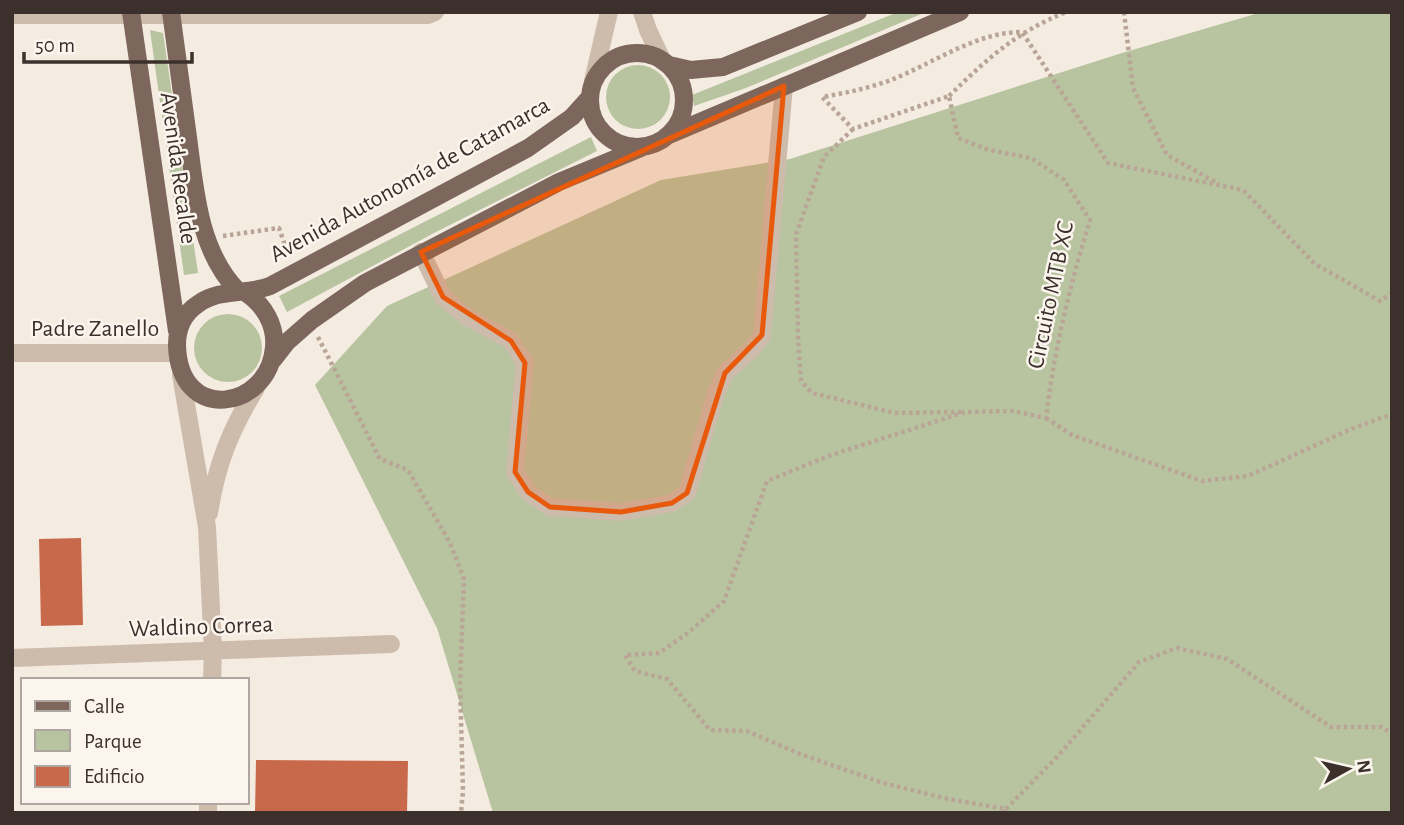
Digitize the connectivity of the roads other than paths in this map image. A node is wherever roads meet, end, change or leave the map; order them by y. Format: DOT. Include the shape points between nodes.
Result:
graph roads {
  1 [pos="435,12"];
  2 [pos="609,12"];
  3 [pos="642,12"];
  4 [pos="858,12"];
  5 [pos="960,12"];
  6 [pos="132,14"];
  7 [pos="171,14"];
  8 [pos="12,15"];
  9 [pos="666,64"];
  10 [pos="784,86"];
  11 [pos="592,89"];
  12 [pos="669,135"];
  13 [pos="640,148"];
  14 [pos="421,253"];
  15 [pos="242,292"];
  16 [pos="177,331"];
  17 [pos="12,353"];
  18 [pos="177,353"];
  19 [pos="273,360"];
  20 [pos="181,375"];
  21 [pos="256,388"];
  22 [pos="207,527"];
  23 [pos="391,644"];
  24 [pos="213,651"];
  25 [pos="12,658"];
  26 [pos="212,678"];
  1 -- 7 [label="street"];
  2 -- 11 [label="street"];
  3 -- 9 [label="street"];
  4 -- 9 [label="main road" via="723,66 691,70"];
  5 -- 10 [label="main road"];
  6 -- 7 [label="street"];
  6 -- 8 [label="street"];
  6 -- 16 [label="main road, Avenida Recalde"];
  7 -- 15 [label="main road, Avenida Recalde" via="199,211 216,263"];
  9 -- 11 [label="main road" via="642,53 627,54 601,69"];
  9 -- 12 [label="main road" via="678,77 684,106"];
  10 -- 12 [label="main road"];
  10 -- 14 [label="street" via="762,335 725,373 687,493 672,503 621,512 550,507 528,492 516,472 525,363 511,341 443,297"];
  11 -- 13 [label="main road" via="592,113 598,128 610,139"];
  11 -- 15 [label="main road, Avenida Autonomía de Catamarca" via="572,117 528,148 270,286"];
  12 -- 13 [label="main road"];
  13 -- 14 [label="main road" via="559,182"];
  14 -- 19 [label="main road" via="365,283 312,320"];
  15 -- 16 [label="main road" via="197,304"];
  15 -- 19 [label="main road" via="263,308 271,323"];
  16 -- 18 [label="main road"];
  17 -- 18 [label="street, Padre Zanello"];
  18 -- 20 [label="main road"];
  19 -- 21 [label="main road"];
  20 -- 21 [label="main road" via="191,388 211,399 225,400"];
  20 -- 22 [label="street"];
  21 -- 22 [label="street" via="226,443"];
  22 -- 24 [label="street"];
  23 -- 24 [label="street, Waldino Correa"];
  24 -- 25 [label="street, Waldino Correa"];
  24 -- 26 [label="street"];
}
